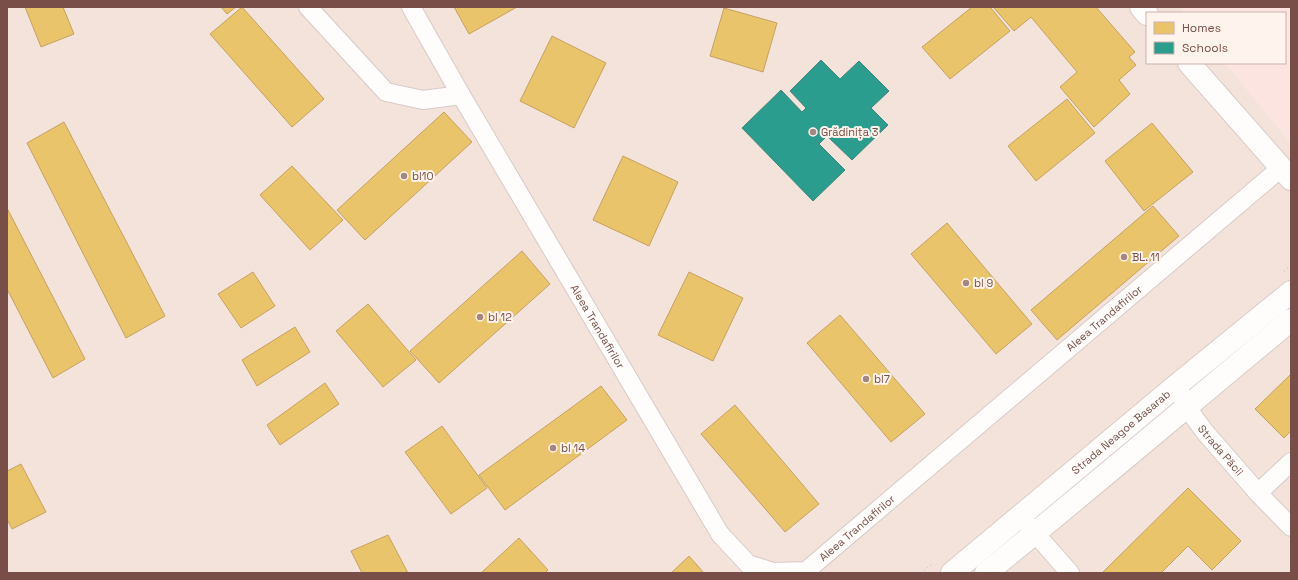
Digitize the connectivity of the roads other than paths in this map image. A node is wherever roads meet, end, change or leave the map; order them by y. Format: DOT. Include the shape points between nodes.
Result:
graph roads {
  1 [pos="308,7"];
  2 [pos="411,7"];
  3 [pos="1190,64"];
  4 [pos="461,95"];
  5 [pos="1286,174"];
  6 [pos="1291,292"];
  7 [pos="1291,320"];
  8 [pos="1177,384"];
  9 [pos="1186,406"];
  10 [pos="1291,462"];
  11 [pos="1258,493"];
  12 [pos="1020,516"];
  13 [pos="1291,528"];
  14 [pos="1035,534"];
  15 [pos="753,569"];
  16 [pos="808,572"];
  17 [pos="952,573"];
  18 [pos="986,573"];
  19 [pos="1070,573"];
  1 -- 4 [label="street" via="386,92 423,100"];
  2 -- 4 [label="street, Aleea Trandafirilor"];
  3 -- 5 [label="street"];
  4 -- 15 [label="street, Aleea Trandafirilor" via="720,534"];
  5 -- 16 [label="street, Aleea Trandafirilor"];
  6 -- 8 [label="street, Strada Neagoe Basarab"];
  7 -- 9 [label="street, Strada Neagoe Basarab"];
  8 -- 9 [label="street, Strada Păcii"];
  8 -- 12 [label="street, Strada Neagoe Basarab"];
  9 -- 11 [label="street, Strada Păcii" via="1204,431"];
  9 -- 14 [label="street, Strada Neagoe Basarab"];
  10 -- 11 [label="street"];
  11 -- 13 [label="street, Strada Păcii"];
  12 -- 14 [label="street"];
  12 -- 17 [label="street, Strada Neagoe Basarab"];
  14 -- 18 [label="street, Strada Neagoe Basarab"];
  14 -- 19 [label="street"];
  15 -- 16 [label="street, Aleea Trandafirilor"];
}
